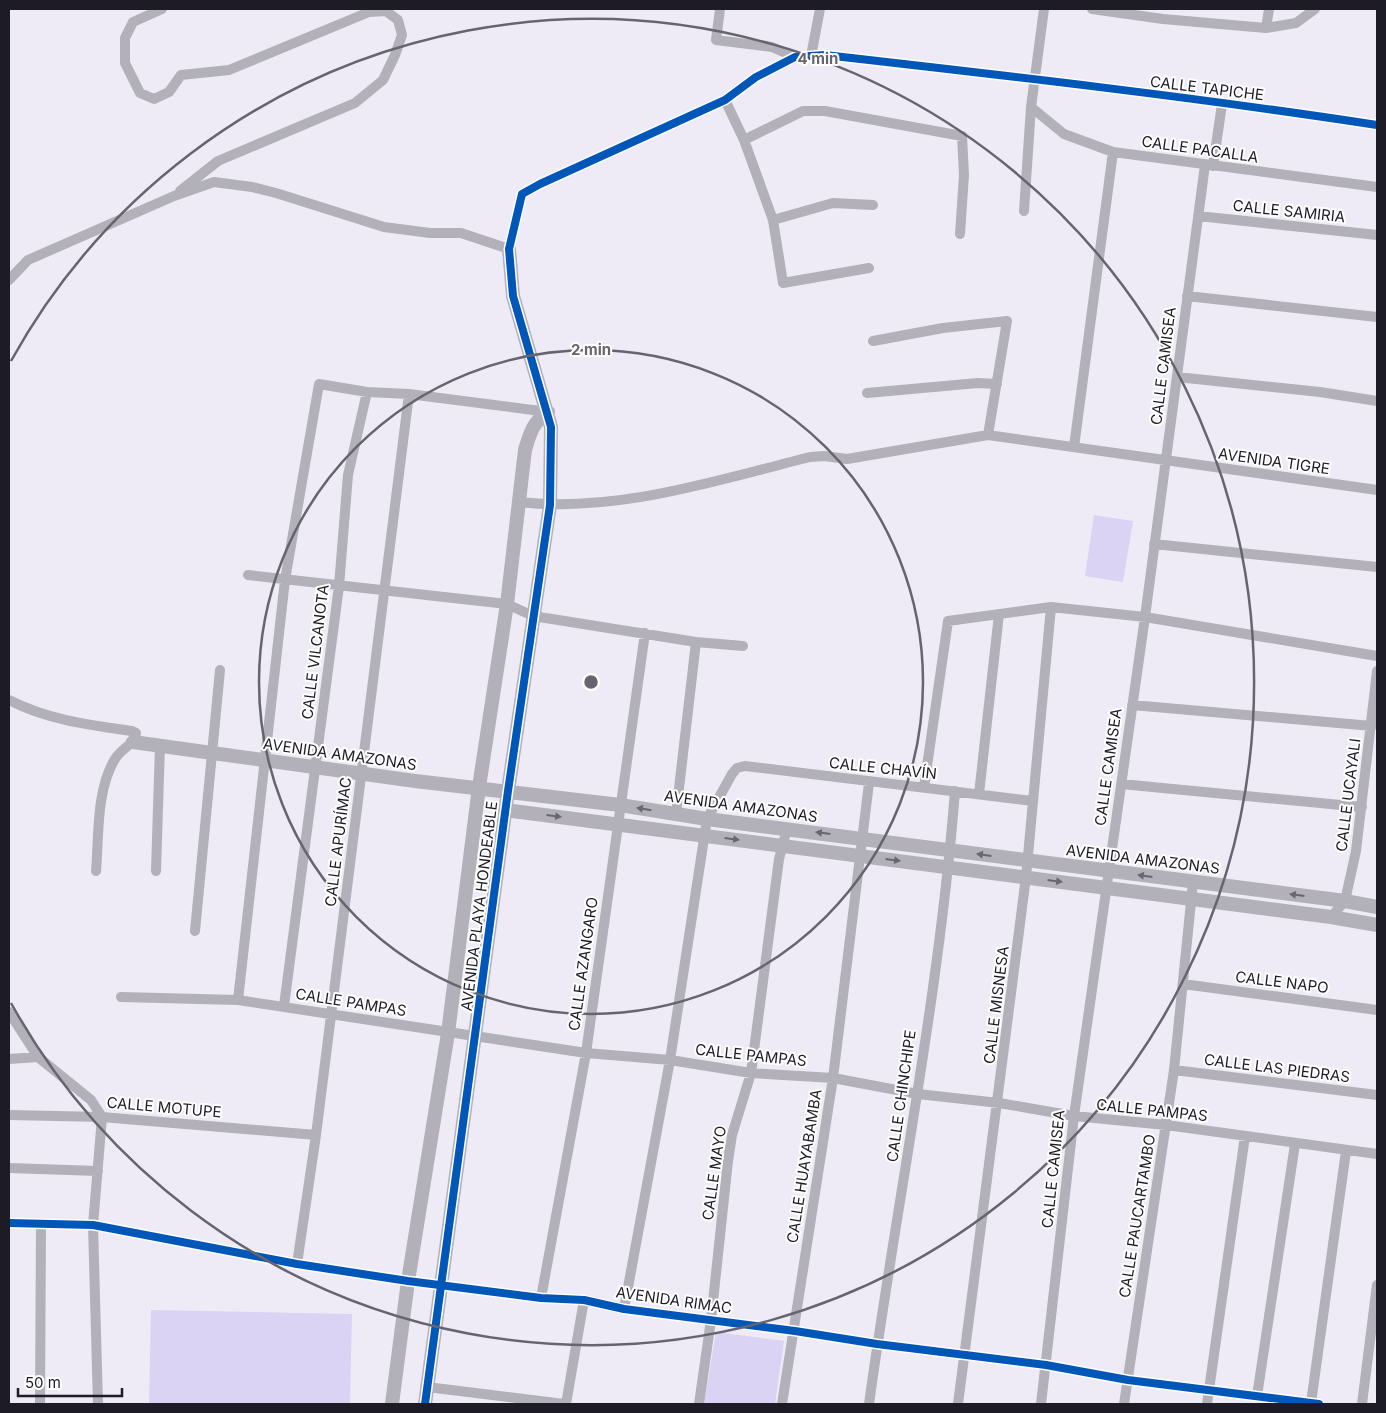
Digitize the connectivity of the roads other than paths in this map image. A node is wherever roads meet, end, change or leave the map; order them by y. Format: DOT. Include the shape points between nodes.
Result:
graph roads {
  1 [pos="162,9"];
  2 [pos="720,9"];
  3 [pos="820,9"];
  4 [pos="1044,9"];
  5 [pos="1092,9"];
  6 [pos="1269,9"];
  7 [pos="1315,9"];
  8 [pos="1266,28"];
  9 [pos="811,56"];
  10 [pos="796,58"];
  11 [pos="1034,79"];
  12 [pos="725,100"];
  13 [pos="1222,104"];
  14 [pos="1031,106"];
  15 [pos="1377,125"];
  16 [pos="744,140"];
  17 [pos="1113,152"];
  18 [pos="1209,165"];
  19 [pos="1377,187"];
  20 [pos="174,196"];
  21 [pos="873,205"];
  22 [pos="1024,211"];
  23 [pos="1198,216"];
  24 [pos="773,220"];
  25 [pos="960,234"];
  26 [pos="1377,235"];
  27 [pos="509,249"];
  28 [pos="869,268"];
  29 [pos="9,280"];
  30 [pos="1187,296"];
  31 [pos="1377,317"];
  32 [pos="873,341"];
  33 [pos="1177,376"];
  34 [pos="997,384"];
  35 [pos="367,392"];
  36 [pos="867,393"];
  37 [pos="409,394"];
  38 [pos="1377,402"];
  39 [pos="548,412"];
  40 [pos="988,435"];
  41 [pos="1074,447"];
  42 [pos="1166,462"];
  43 [pos="1377,490"];
  44 [pos="518,502"];
  45 [pos="550,505"];
  46 [pos="1154,544"];
  47 [pos="1377,567"];
  48 [pos="248,575"];
  49 [pos="285,580"];
  50 [pos="339,586"];
  51 [pos="385,591"];
  52 [pos="507,604"];
  53 [pos="1050,607"];
  54 [pos="999,614"];
  55 [pos="533,616"];
  56 [pos="1145,617"];
  57 [pos="645,633"];
  58 [pos="696,642"];
  59 [pos="743,646"];
  60 [pos="1377,656"];
  61 [pos="220,670"];
  62 [pos="1377,670"];
  63 [pos="9,700"];
  64 [pos="1132,705"];
  65 [pos="1372,726"];
  66 [pos="133,742"];
  67 [pos="160,744"];
  68 [pos="212,752"];
  69 [pos="264,759"];
  70 [pos="315,767"];
  71 [pos="362,773"];
  72 [pos="869,782"];
  73 [pos="1121,784"];
  74 [pos="479,787"];
  75 [pos="924,787"];
  76 [pos="508,791"];
  77 [pos="955,791"];
  78 [pos="980,794"];
  79 [pos="1033,801"];
  80 [pos="620,805"];
  81 [pos="1362,807"];
  82 [pos="505,810"];
  83 [pos="676,814"];
  84 [pos="707,819"];
  85 [pos="618,824"];
  86 [pos="787,829"];
  87 [pos="704,836"];
  88 [pos="862,838"];
  89 [pos="783,846"];
  90 [pos="950,850"];
  91 [pos="860,856"];
  92 [pos="1028,861"];
  93 [pos="948,867"];
  94 [pos="96,871"];
  95 [pos="156,871"];
  96 [pos="1108,871"];
  97 [pos="1026,877"];
  98 [pos="1193,882"];
  99 [pos="1106,888"];
  100 [pos="1192,899"];
  101 [pos="1345,901"];
  102 [pos="1377,907"];
  103 [pos="1331,917"];
  104 [pos="1377,925"];
  105 [pos="195,931"];
  106 [pos="1183,984"];
  107 [pos="121,997"];
  108 [pos="238,1000"];
  109 [pos="284,1006"];
  110 [pos="1377,1010"];
  111 [pos="9,1012"];
  112 [pos="331,1014"];
  113 [pos="448,1033"];
  114 [pos="476,1037"];
  115 [pos="586,1053"];
  116 [pos="38,1057"];
  117 [pos="9,1059"];
  118 [pos="670,1060"];
  119 [pos="1174,1070"];
  120 [pos="750,1073"];
  121 [pos="833,1078"];
  122 [pos="918,1094"];
  123 [pos="1377,1095"];
  124 [pos="999,1103"];
  125 [pos="9,1115"];
  126 [pos="1074,1116"];
  127 [pos="102,1117"];
  128 [pos="1166,1125"];
  129 [pos="316,1135"];
  130 [pos="1245,1136"];
  131 [pos="1295,1144"];
  132 [pos="1346,1151"];
  133 [pos="1377,1154"];
  134 [pos="9,1168"];
  135 [pos="98,1170"];
  136 [pos="9,1223"];
  137 [pos="41,1224"];
  138 [pos="93,1226"];
  139 [pos="297,1264"];
  140 [pos="408,1281"];
  141 [pos="440,1284"];
  142 [pos="1377,1285"];
  143 [pos="541,1298"];
  144 [pos="584,1300"];
  145 [pos="624,1309"];
  146 [pos="711,1320"];
  147 [pos="795,1330"];
  148 [pos="877,1344"];
  149 [pos="965,1355"];
  150 [pos="1046,1365"];
  151 [pos="1128,1380"];
  152 [pos="427,1388"];
  153 [pos="1209,1390"];
  154 [pos="1257,1396"];
  155 [pos="40,1404"];
  156 [pos="98,1404"];
  157 [pos="392,1404"];
  158 [pos="425,1404"];
  159 [pos="566,1404"];
  160 [pos="699,1404"];
  161 [pos="782,1404"];
  162 [pos="869,1404"];
  163 [pos="958,1404"];
  164 [pos="1041,1404"];
  165 [pos="1124,1404"];
  166 [pos="1207,1404"];
  167 [pos="1315,1404"];
  168 [pos="1362,1404"];
  1 -- 20 [label="street" via="133,22 125,38 125,63 140,93 154,99 168,92 181,75 229,70 369,12 386,11 398,20 402,35 396,56 383,80 356,103 218,161"];
  2 -- 10 [label="street" via="716,40 772,47"];
  3 -- 9 [label="street"];
  4 -- 11 [label="street"];
  5 -- 8 [label="street"];
  6 -- 8 [label="street"];
  7 -- 8 [label="street" via="1296,22"];
  9 -- 10 [label="street, CALLE TAPICHE"];
  9 -- 11 [label="street, CALLE TAPICHE"];
  10 -- 12 [label="street" via="756,77"];
  11 -- 13 [label="street, CALLE TAPICHE"];
  11 -- 14 [label="street"];
  12 -- 16 [label="street"];
  12 -- 27 [label="street" via="522,194"];
  13 -- 15 [label="street, CALLE TAPICHE"];
  13 -- 18 [label="street, CALLE CAMISEA"];
  14 -- 17 [label="street, CALLE PACALLA" via="1064,134"];
  14 -- 22 [label="street"];
  16 -- 24 [label="street"];
  16 -- 25 [label="street" via="803,111 825,111 962,136 964,175"];
  17 -- 18 [label="street, CALLE PACALLA"];
  17 -- 41 [label="street"];
  18 -- 19 [label="street, CALLE PACALLA"];
  18 -- 23 [label="street, CALLE CAMISEA"];
  20 -- 27 [label="street" via="214,182 252,187 384,227 461,233"];
  20 -- 29 [label="street" via="28,260"];
  21 -- 24 [label="street" via="833,203"];
  23 -- 26 [label="street, CALLE SAMIRIA"];
  23 -- 30 [label="street, CALLE CAMISEA"];
  24 -- 28 [label="street" via="783,283"];
  27 -- 39 [label="street" via="518,320"];
  30 -- 31 [label="street"];
  30 -- 33 [label="street, CALLE CAMISEA"];
  32 -- 34 [label="street" via="943,328 1007,321"];
  33 -- 38 [label="street" via="1320,392"];
  33 -- 42 [label="street, CALLE CAMISEA"];
  34 -- 36 [label="street"];
  34 -- 40 [label="street"];
  35 -- 37 [label="street"];
  35 -- 49 [label="street" via="319,384"];
  35 -- 50 [label="street, CALLE VILCANOTA" via="348,475"];
  37 -- 39 [label="street"];
  37 -- 51 [label="street, CALLE APURÍMAC"];
  39 -- 44 [label="street, AVENIDA PLAYA HONDEABLE" via="536,420 530,432"];
  39 -- 45 [label="street, AVENIDA PLAYA HONDEABLE"];
  40 -- 41 [label="street, AVENIDA TIGRE"];
  40 -- 45 [label="street, AVENIDA TIGRE" via="847,459 810,457 660,494"];
  41 -- 42 [label="street, AVENIDA TIGRE"];
  42 -- 43 [label="street, AVENIDA TIGRE"];
  42 -- 46 [label="street, CALLE CAMISEA"];
  44 -- 45 [label="street, AVENIDA TIGRE"];
  44 -- 52 [label="street, AVENIDA PLAYA HONDEABLE"];
  45 -- 55 [label="street, AVENIDA PLAYA HONDEABLE"];
  46 -- 47 [label="street"];
  46 -- 56 [label="street, CALLE CAMISEA"];
  48 -- 49 [label="street"];
  49 -- 50 [label="street"];
  49 -- 69 [label="street"];
  50 -- 51 [label="street"];
  50 -- 70 [label="street, CALLE VILCANOTA"];
  51 -- 52 [label="street"];
  51 -- 71 [label="street, CALLE APURÍMAC"];
  52 -- 55 [label="street"];
  52 -- 74 [label="street, AVENIDA PLAYA HONDEABLE"];
  53 -- 54 [label="street"];
  53 -- 56 [label="street"];
  53 -- 79 [label="street, CALLE MISNESA"];
  54 -- 75 [label="street" via="948,621"];
  54 -- 78 [label="street"];
  55 -- 57 [label="street"];
  55 -- 76 [label="street, AVENIDA PLAYA HONDEABLE"];
  56 -- 60 [label="street"];
  56 -- 64 [label="street, CALLE CAMISEA"];
  57 -- 58 [label="street"];
  57 -- 80 [label="street, CALLE AZANGARO"];
  58 -- 59 [label="street"];
  58 -- 83 [label="street"];
  61 -- 68 [label="street"];
  62 -- 65 [label="street, CALLE UCAYALI"];
  63 -- 66 [label="street" via="28,710 67,722 132,731 136,736"];
  64 -- 65 [label="street"];
  64 -- 73 [label="street, CALLE CAMISEA"];
  65 -- 81 [label="street, CALLE UCAYALI"];
  66 -- 67 [label="street, AVENIDA AMAZONAS"];
  66 -- 94 [label="street" via="115,760 107,780 101,808"];
  67 -- 68 [label="street, AVENIDA AMAZONAS"];
  67 -- 95 [label="street"];
  68 -- 69 [label="street, AVENIDA AMAZONAS"];
  68 -- 105 [label="street"];
  69 -- 70 [label="street, AVENIDA AMAZONAS"];
  69 -- 108 [label="street"];
  70 -- 71 [label="street, AVENIDA AMAZONAS"];
  70 -- 109 [label="street, CALLE VILCANOTA"];
  71 -- 74 [label="street, AVENIDA AMAZONAS"];
  71 -- 112 [label="street, CALLE APURÍMAC"];
  72 -- 75 [label="street, CALLE CHAVÍN"];
  72 -- 84 [label="street, CALLE CHAVÍN" via="745,766 732,774"];
  72 -- 88 [label="street, CALLE HUAYABAMBA"];
  73 -- 81 [label="street"];
  73 -- 96 [label="street, CALLE CAMISEA"];
  74 -- 76 [label="street, AVENIDA AMAZONAS"];
  74 -- 113 [label="street, AVENIDA PLAYA HONDEABLE"];
  75 -- 77 [label="street, CALLE CHAVÍN"];
  76 -- 80 [label="street, AVENIDA AMAZONAS"];
  76 -- 82 [label="street, AVENIDA PLAYA HONDEABLE"];
  77 -- 78 [label="street, CALLE CHAVÍN"];
  77 -- 90 [label="street, CALLE CHINCHIPE"];
  78 -- 79 [label="street, CALLE CHAVÍN"];
  79 -- 92 [label="street, CALLE MISNESA"];
  83 -- 80 [label="street, AVENIDA AMAZONAS, one-way"];
  80 -- 85 [label="street, CALLE AZANGARO"];
  81 -- 101 [label="street, CALLE UCAYALI"];
  82 -- 85 [label="street, one-way"];
  82 -- 114 [label="street, AVENIDA PLAYA HONDEABLE"];
  83 -- 84 [label="street, AVENIDA AMAZONAS"];
  84 -- 86 [label="street, AVENIDA AMAZONAS"];
  84 -- 87 [label="street"];
  85 -- 87 [label="street"];
  85 -- 115 [label="street, CALLE AZANGARO"];
  88 -- 86 [label="street, AVENIDA AMAZONAS, one-way"];
  86 -- 89 [label="street, CALLE MAYO"];
  87 -- 89 [label="street, one-way"];
  87 -- 118 [label="street"];
  88 -- 90 [label="street, AVENIDA AMAZONAS"];
  88 -- 91 [label="street, CALLE HUAYABAMBA"];
  89 -- 91 [label="street"];
  89 -- 120 [label="street, CALLE MAYO"];
  92 -- 90 [label="street, AVENIDA AMAZONAS, one-way"];
  90 -- 93 [label="street, CALLE CHINCHIPE"];
  91 -- 93 [label="street, one-way"];
  91 -- 121 [label="street, CALLE HUAYABAMBA"];
  92 -- 96 [label="street, AVENIDA AMAZONAS"];
  92 -- 97 [label="street, CALLE MISNESA"];
  93 -- 97 [label="street"];
  93 -- 122 [label="street, CALLE CHINCHIPE"];
  98 -- 96 [label="street, AVENIDA AMAZONAS, one-way"];
  96 -- 99 [label="street, CALLE CAMISEA"];
  97 -- 99 [label="street, one-way"];
  97 -- 124 [label="street, CALLE MISNESA"];
  98 -- 100 [label="street, CALLE PAUCARTAMBO"];
  101 -- 98 [label="street, AVENIDA AMAZONAS, one-way"];
  99 -- 100 [label="street"];
  99 -- 126 [label="street, CALLE CAMISEA"];
  100 -- 103 [label="street"];
  100 -- 106 [label="street, CALLE PAUCARTAMBO"];
  101 -- 102 [label="street, AVENIDA AMAZONAS"];
  101 -- 103 [label="street, CALLE UCAYALI"];
  103 -- 104 [label="street"];
  106 -- 110 [label="street, CALLE NAPO"];
  106 -- 119 [label="street, CALLE PAUCARTAMBO"];
  107 -- 108 [label="street, CALLE PAMPAS"];
  108 -- 109 [label="street, CALLE PAMPAS"];
  109 -- 112 [label="street, CALLE PAMPAS"];
  111 -- 116 [label="street"];
  112 -- 113 [label="street, CALLE PAMPAS"];
  112 -- 129 [label="street, CALLE APURÍMAC"];
  113 -- 114 [label="street, CALLE PAMPAS"];
  113 -- 140 [label="street, AVENIDA PLAYA HONDEABLE"];
  114 -- 115 [label="street, CALLE PAMPAS"];
  114 -- 141 [label="street, AVENIDA PLAYA HONDEABLE"];
  115 -- 118 [label="street, CALLE PAMPAS"];
  115 -- 143 [label="street, CALLE AZANGARO"];
  116 -- 117 [label="street"];
  116 -- 127 [label="street" via="91,1100"];
  118 -- 120 [label="street, CALLE PAMPAS"];
  118 -- 145 [label="street"];
  119 -- 123 [label="street, CALLE LAS PIEDRAS"];
  119 -- 128 [label="street, CALLE PAUCARTAMBO"];
  120 -- 121 [label="street, CALLE PAMPAS"];
  120 -- 146 [label="street, CALLE MAYO" via="732,1135"];
  121 -- 122 [label="street, CALLE PAMPAS"];
  121 -- 147 [label="street, CALLE HUAYABAMBA"];
  122 -- 124 [label="street, CALLE PAMPAS"];
  122 -- 148 [label="street, CALLE CHINCHIPE"];
  124 -- 126 [label="street, CALLE PAMPAS"];
  124 -- 149 [label="street, CALLE MISNESA"];
  125 -- 127 [label="street, CALLE MOTUPE"];
  126 -- 128 [label="street, CALLE PAMPAS"];
  126 -- 150 [label="street, CALLE CAMISEA"];
  127 -- 129 [label="street, CALLE MOTUPE"];
  127 -- 135 [label="street"];
  128 -- 130 [label="street, CALLE PAMPAS"];
  128 -- 151 [label="street, CALLE PAUCARTAMBO"];
  129 -- 139 [label="street, CALLE APURÍMAC"];
  130 -- 131 [label="street, CALLE PAMPAS"];
  130 -- 153 [label="street"];
  131 -- 132 [label="street, CALLE PAMPAS"];
  131 -- 154 [label="street"];
  132 -- 133 [label="street, CALLE PAMPAS"];
  132 -- 167 [label="street"];
  134 -- 135 [label="street"];
  135 -- 138 [label="street"];
  136 -- 137 [label="street, AVENIDA RIMAC"];
  137 -- 138 [label="street, AVENIDA RIMAC"];
  137 -- 155 [label="street"];
  138 -- 139 [label="street, AVENIDA RIMAC"];
  138 -- 156 [label="street"];
  139 -- 140 [label="street, AVENIDA RIMAC"];
  140 -- 141 [label="street, AVENIDA RIMAC"];
  140 -- 157 [label="street, AVENIDA PLAYA HONDEABLE"];
  141 -- 143 [label="street, AVENIDA RIMAC"];
  141 -- 152 [label="street, AVENIDA PLAYA HONDEABLE"];
  142 -- 168 [label="street"];
  143 -- 144 [label="street, AVENIDA RIMAC"];
  144 -- 145 [label="street, AVENIDA RIMAC"];
  144 -- 159 [label="street"];
  145 -- 146 [label="street, AVENIDA RIMAC"];
  146 -- 147 [label="street, AVENIDA RIMAC"];
  146 -- 160 [label="street, CALLE MAYO"];
  147 -- 148 [label="street, AVENIDA RIMAC"];
  147 -- 161 [label="street, CALLE HUAYABAMBA"];
  148 -- 149 [label="street, AVENIDA RIMAC"];
  148 -- 162 [label="street, CALLE CHINCHIPE"];
  149 -- 150 [label="street, AVENIDA RIMAC"];
  149 -- 163 [label="street, CALLE MISNESA"];
  150 -- 151 [label="street, AVENIDA RIMAC"];
  150 -- 164 [label="street, CALLE CAMISEA"];
  151 -- 153 [label="street, AVENIDA RIMAC"];
  151 -- 165 [label="street, CALLE PAUCARTAMBO"];
  152 -- 158 [label="street, AVENIDA PLAYA HONDEABLE"];
  152 -- 159 [label="street"];
  153 -- 154 [label="street, AVENIDA RIMAC"];
  153 -- 166 [label="street"];
  154 -- 167 [label="street, AVENIDA RIMAC"];
}
